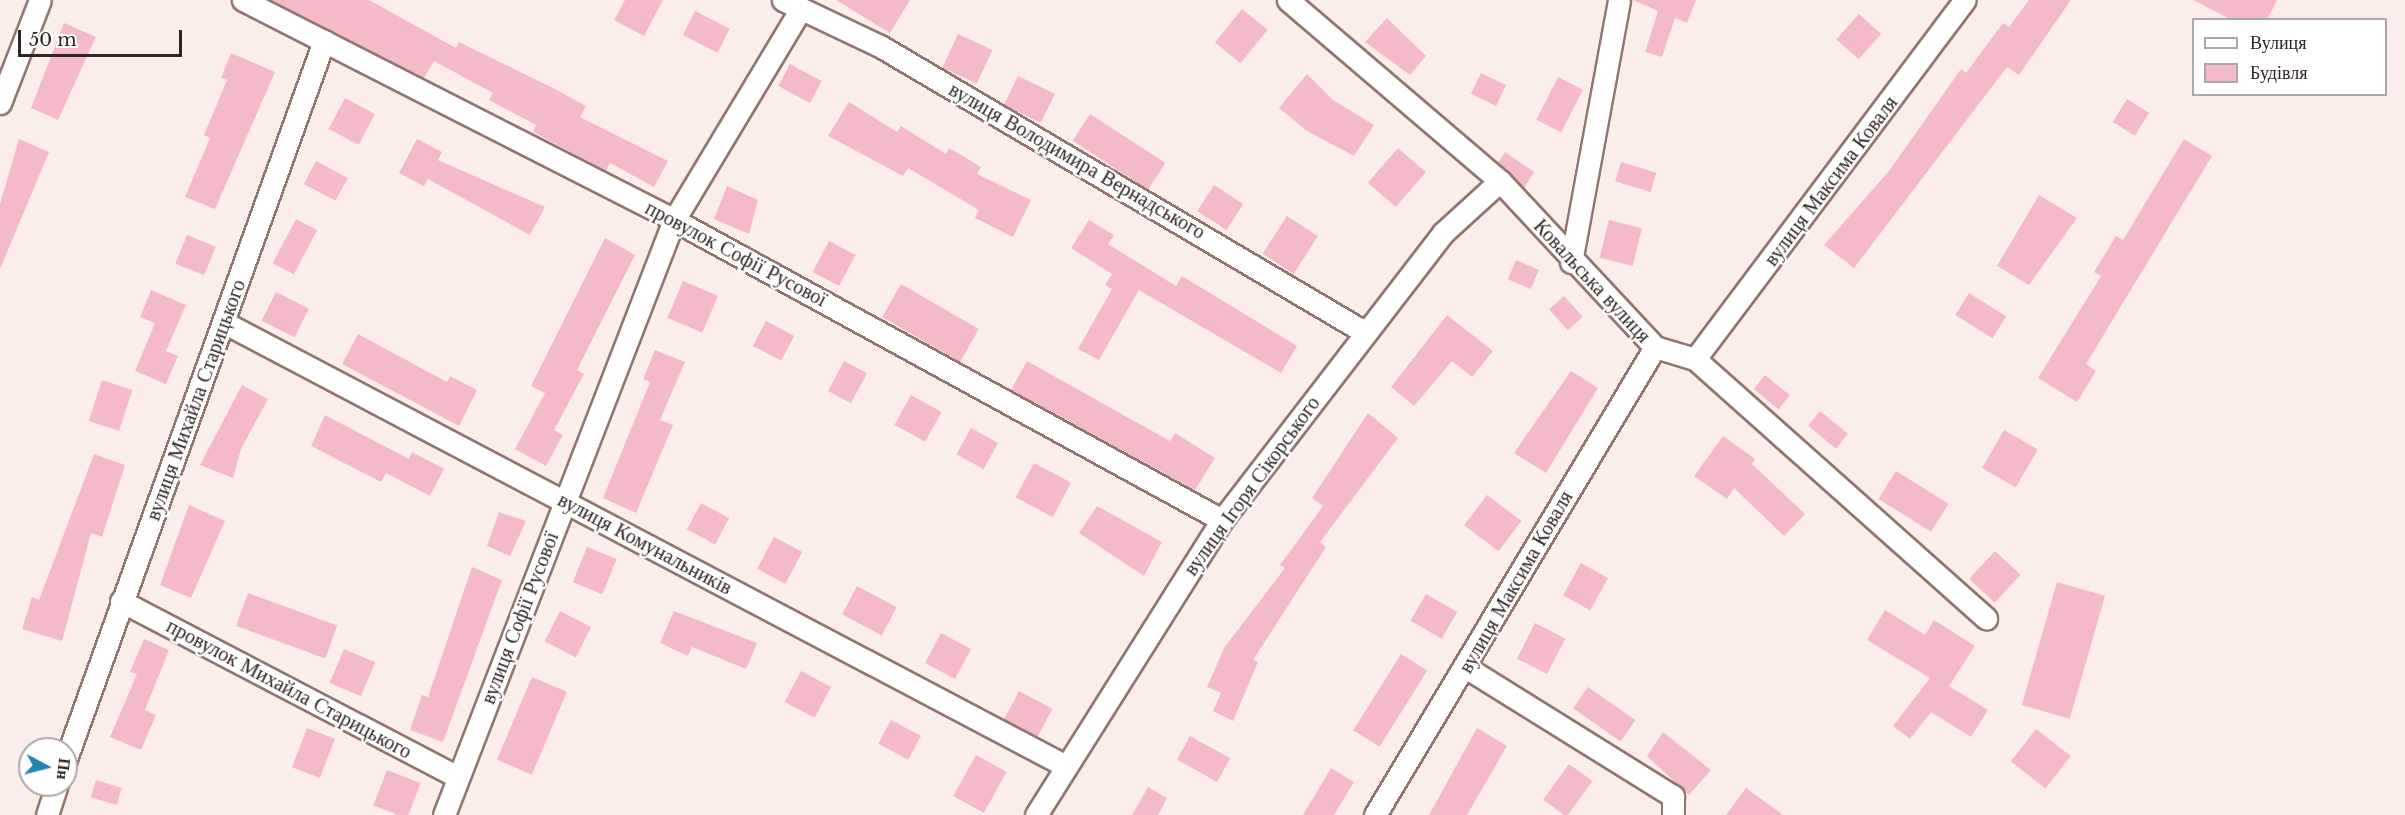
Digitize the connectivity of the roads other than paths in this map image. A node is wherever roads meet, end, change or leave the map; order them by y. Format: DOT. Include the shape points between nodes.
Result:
graph roads {
  1 [pos="39,0"];
  2 [pos="243,0"];
  3 [pos="1288,0"];
  4 [pos="1619,0"];
  5 [pos="1965,0"];
  6 [pos="792,4"];
  7 [pos="324,41"];
  8 [pos="0,103"];
  9 [pos="1500,181"];
  10 [pos="674,220"];
  11 [pos="1571,262"];
  12 [pos="225,323"];
  13 [pos="1366,333"];
  14 [pos="1655,347"];
  15 [pos="1695,359"];
  16 [pos="566,501"];
  17 [pos="1222,520"];
  18 [pos="121,601"];
  19 [pos="1986,618"];
  20 [pos="1467,668"];
  21 [pos="74,737"];
  22 [pos="1064,765"];
  23 [pos="458,777"];
  24 [pos="53,797"];
  25 [pos="47,815"];
  26 [pos="444,815"];
  27 [pos="1035,815"];
  28 [pos="1375,815"];
  29 [pos="1673,815"];
  1 -- 8 [label="street"];
  2 -- 7 [label="street, провулок Софії Русової"];
  3 -- 9 [label="street, Ковальська вулиця"];
  4 -- 11 [label="street"];
  5 -- 15 [label="street, вулиця Максима Коваля"];
  6 -- 10 [label="street, вулиця Софії Русової"];
  6 -- 13 [label="street, вулиця Володимира Вернадського" via="880,45"];
  7 -- 10 [label="street, провулок Софії Русової"];
  7 -- 12 [label="street, вулиця Михайла Старицького"];
  9 -- 11 [label="street, Ковальська вулиця"];
  9 -- 13 [label="street, вулиця Ігоря Сікорського" via="1443,233"];
  10 -- 16 [label="street, вулиця Софії Русової"];
  10 -- 17 [label="street, провулок Софії Русової"];
  11 -- 14 [label="street, Ковальська вулиця"];
  12 -- 16 [label="street, вулиця Комунальників"];
  12 -- 18 [label="street, вулиця Михайла Старицького"];
  13 -- 17 [label="street, вулиця Ігоря Сікорського"];
  14 -- 15 [label="street, Ковальська вулиця"];
  14 -- 20 [label="street, вулиця Максима Коваля"];
  15 -- 19 [label="street, Ковальська вулиця"];
  16 -- 22 [label="street, вулиця Комунальників"];
  16 -- 23 [label="street, вулиця Софії Русової"];
  17 -- 22 [label="street, вулиця Ігоря Сікорського"];
  18 -- 21 [label="street, вулиця Михайла Старицького"];
  18 -- 23 [label="street, провулок Михайла Старицького"];
  20 -- 28 [label="street, вулиця Максима Коваля"];
  20 -- 29 [label="street" via="1673,796"];
  22 -- 27 [label="street, вулиця Ігоря Сікорського"];
  23 -- 26 [label="street, вулиця Софії Русової"];
  24 -- 25 [label="street"];
}
